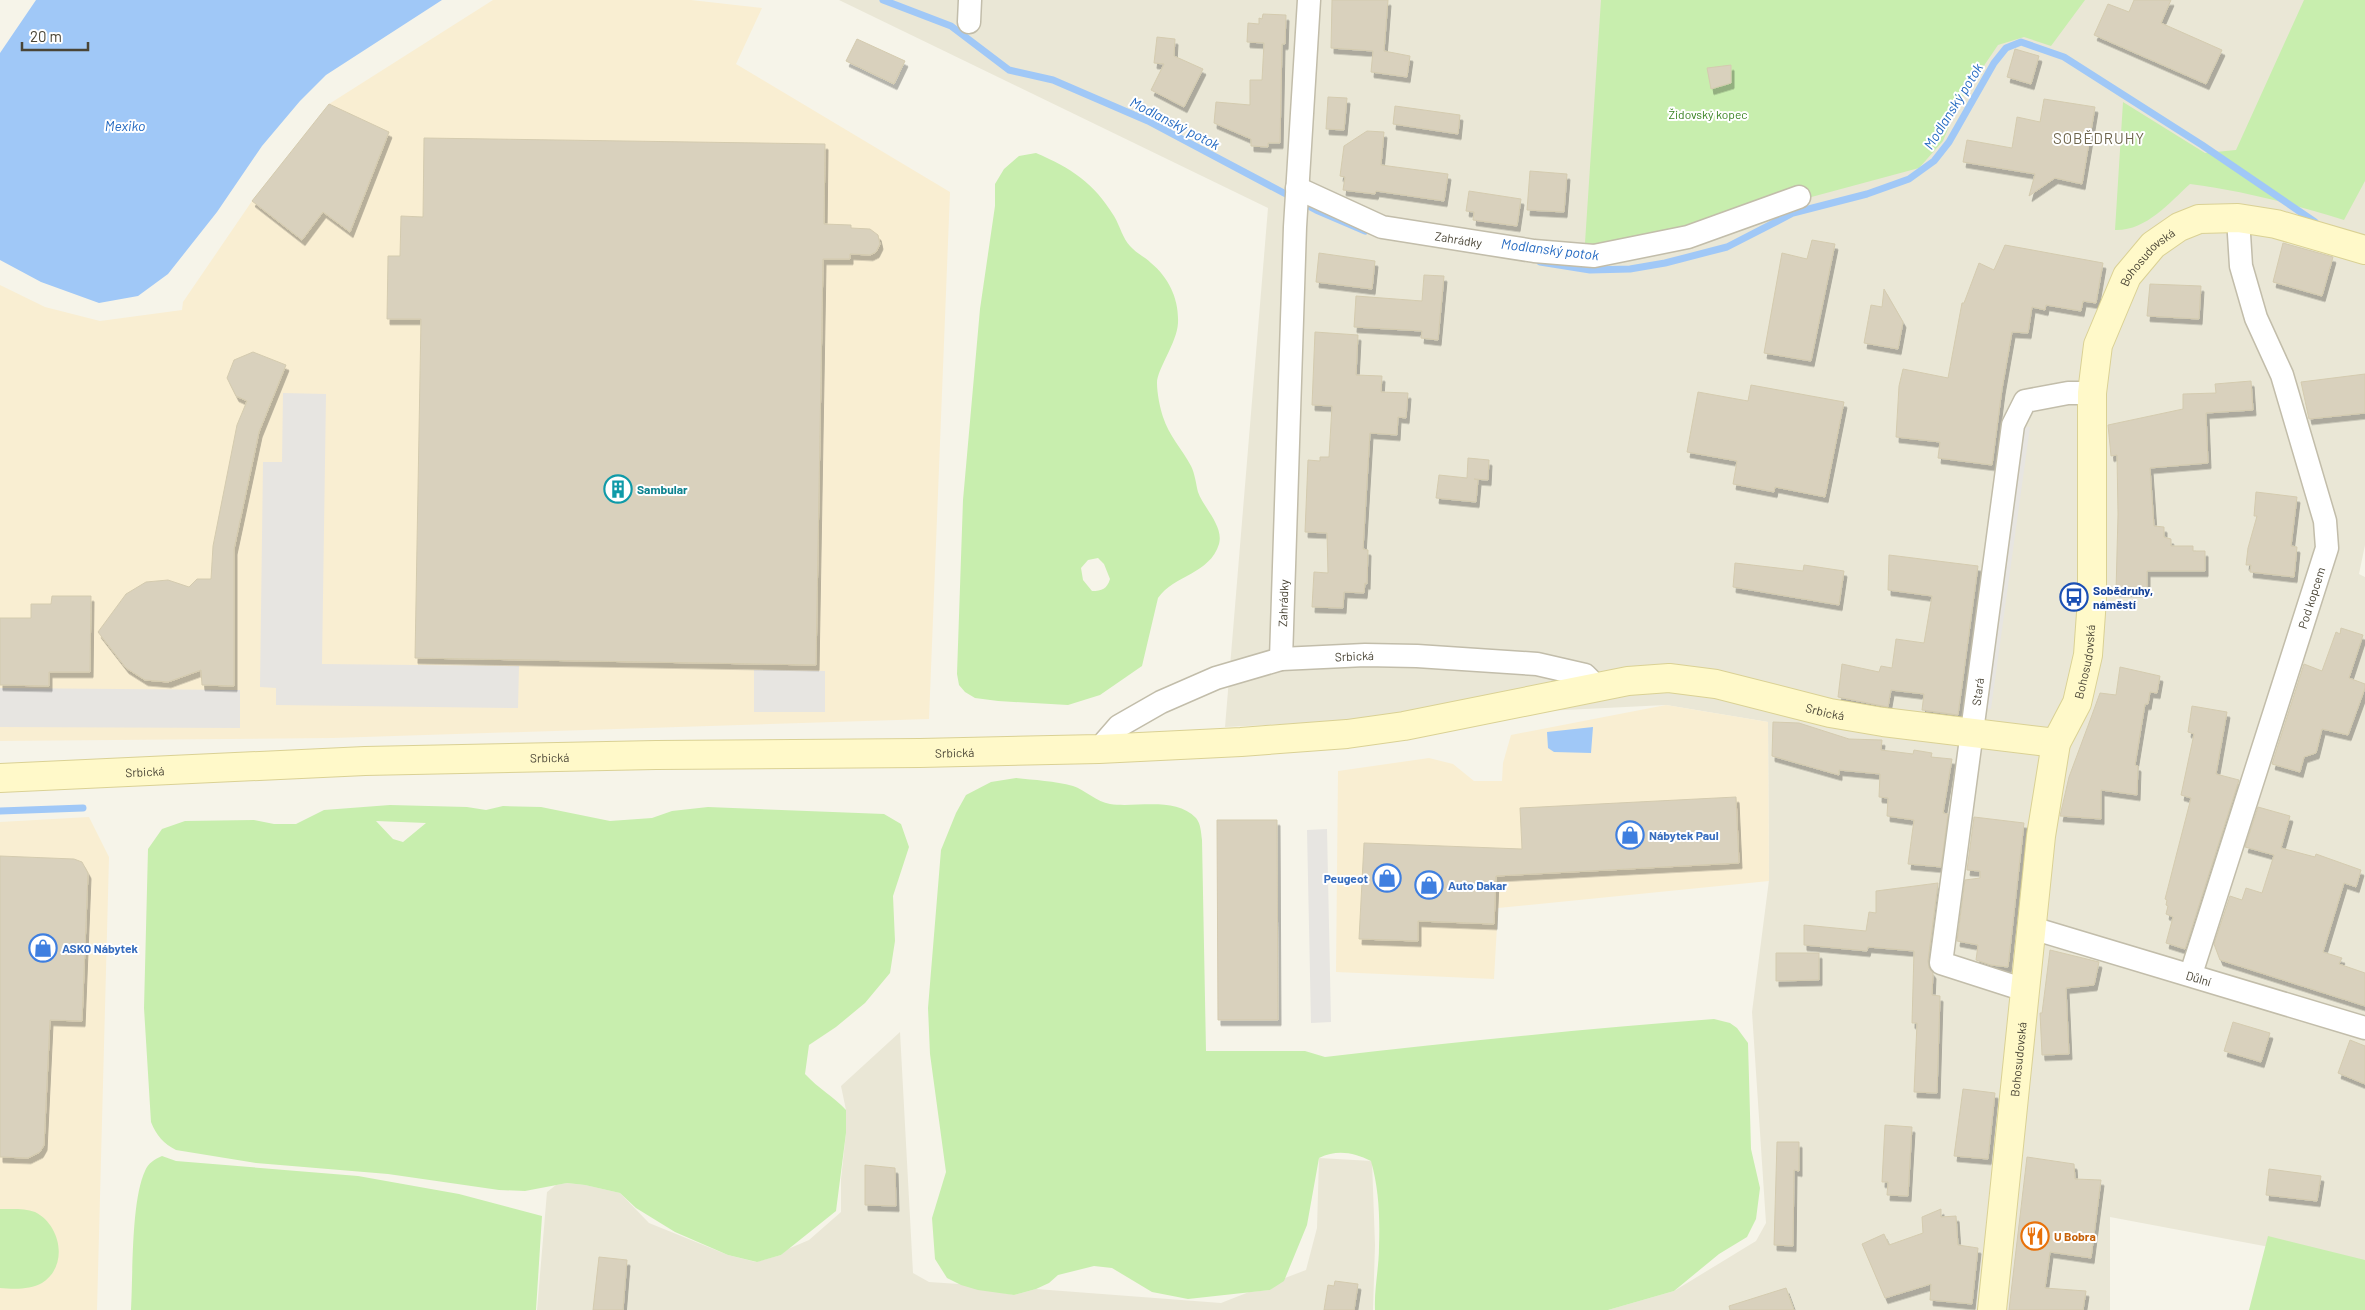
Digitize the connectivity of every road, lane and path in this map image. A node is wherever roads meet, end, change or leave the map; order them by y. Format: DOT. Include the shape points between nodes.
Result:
graph roads {
  1 [pos="970,0"];
  2 [pos="1309,0"];
  3 [pos="969,22"];
  4 [pos="1297,188"];
  5 [pos="1799,197"];
  6 [pos="2238,218"];
  7 [pos="2365,250"];
  8 [pos="2092,393"];
  9 [pos="1281,659"];
  10 [pos="1597,687"];
  11 [pos="1972,733"];
  12 [pos="2056,743"];
  13 [pos="1099,749"];
  14 [pos="0,778"];
  15 [pos="2032,928"];
  16 [pos="2191,974"];
  17 [pos="2026,990"];
  18 [pos="2365,1028"];
  19 [pos="1992,1310"];
  1 -- 3 [label="street"];
  2 -- 4 [label="street, Zahrádky"];
  4 -- 5 [label="street, Zahrádky" via="1382,227 1534,251 1594,256 1688,237"];
  4 -- 9 [label="street, Zahrádky"];
  6 -- 7 [label="street, Bohosudovská" via="2276,224"];
  6 -- 8 [label="street, Bohosudovská" via="2199,219 2179,228 2153,245 2127,276 2098,345"];
  6 -- 16 [label="street, Pod kopcem" via="2241,266 2256,318 2282,375 2325,521 2327,548"];
  8 -- 11 [label="street, Stará" via="2068,393 2025,401 2013,425"];
  8 -- 12 [label="street, Bohosudovská" via="2093,551 2088,655 2077,703"];
  9 -- 10 [label="street, Srbická" via="1365,655 1537,664 1585,675"];
  9 -- 13 [label="street, Srbická" via="1216,678 1160,702 1119,726"];
  10 -- 11 [label="street, Srbická" via="1651,678 1692,680 1830,713"];
  10 -- 13 [label="street, Srbická" via="1347,734"];
  11 -- 12 [label="street, Srbická"];
  11 -- 17 [label="street, Stará" via="1941,964"];
  12 -- 15 [label="street, Bohosudovská" via="2041,836"];
  13 -- 14 [label="street, Srbická" via="365,761"];
  15 -- 16 [label="street, Důlní"];
  15 -- 17 [label="street, Bohosudovská"];
  16 -- 18 [label="street, Důlní"];
  17 -- 19 [label="street, Bohosudovská"];
}
